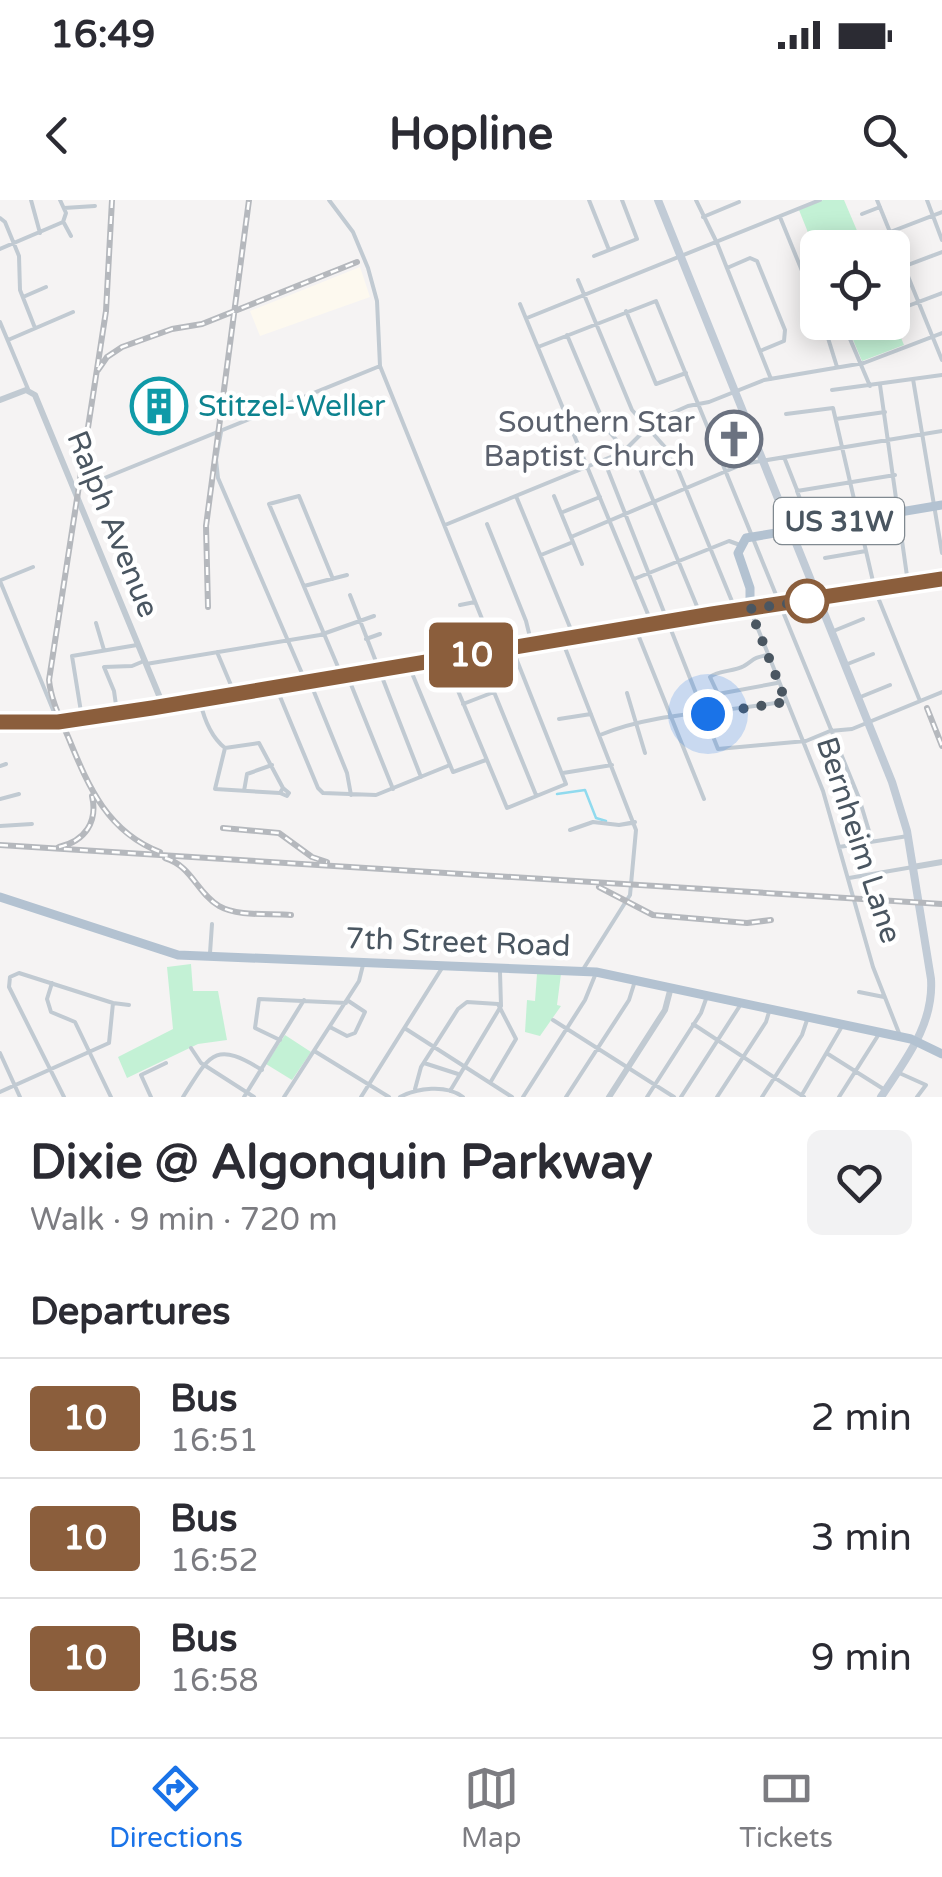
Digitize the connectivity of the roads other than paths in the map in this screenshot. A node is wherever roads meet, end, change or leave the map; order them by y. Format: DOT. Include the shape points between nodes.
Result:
graph roads {
  1 [pos="31,200"];
  2 [pos="60,200"];
  3 [pos="329,200"];
  4 [pos="589,200"];
  5 [pos="622,200"];
  6 [pos="658,200"];
  7 [pos="696,200"];
  8 [pos="820,200"];
  9 [pos="877,200"];
  10 [pos="927,200"];
  11 [pos="739,202"];
  12 [pos="798,204"];
  13 [pos="94,206"];
  14 [pos="880,207"];
  15 [pos="64,208"];
  16 [pos="942,212"];
  17 [pos="862,214"];
  18 [pos="779,215"];
  19 [pos="933,215"];
  20 [pos="703,217"];
  21 [pos="0,218"];
  22 [pos="63,222"];
  23 [pos="889,230"];
  24 [pos="895,230"];
  25 [pos="40,232"];
  26 [pos="72,236"];
  27 [pos="942,240"];
  28 [pos="715,241"];
  29 [pos="14,243"];
  30 [pos="0,249"];
  31 [pos="609,250"];
  32 [pos="942,252"];
  33 [pos="680,255"];
  34 [pos="594,256"];
  35 [pos="910,265"];
  36 [pos="800,266"];
  37 [pos="727,268"];
  38 [pos="578,280"];
  39 [pos="910,282"];
  40 [pos="46,288"];
  41 [pos="942,293"];
  42 [pos="584,294"];
  43 [pos="22,298"];
  44 [pos="918,302"];
  45 [pos="520,304"];
  46 [pos="910,305"];
  47 [pos="626,311"];
  48 [pos="73,312"];
  49 [pos="526,318"];
  50 [pos="0,322"];
  51 [pos="596,323"];
  52 [pos="35,328"];
  53 [pos="942,333"];
  54 [pos="567,335"];
  55 [pos="932,337"];
  56 [pos="7,340"];
  57 [pos="828,340"];
  58 [pos="850,340"];
  59 [pos="538,347"];
  60 [pos="760,350"];
  61 [pos="942,360"];
  62 [pos="861,364"];
  63 [pos="380,366"];
  64 [pos="836,367"];
  65 [pos="686,373"];
  66 [pos="942,375"];
  67 [pos="771,379"];
  68 [pos="913,379"];
  69 [pos="880,385"];
  70 [pos="870,386"];
  71 [pos="28,389"];
  72 [pos="832,390"];
  73 [pos="735,392"];
  74 [pos="0,400"];
  75 [pos="699,404"];
  76 [pos="885,412"];
  77 [pos="786,414"];
  78 [pos="836,418"];
  79 [pos="647,428"];
  80 [pos="221,432"];
  81 [pos="942,432"];
  82 [pos="923,434"];
  83 [pos="890,440"];
  84 [pos="842,447"];
  85 [pos="625,450"];
  86 [pos="784,457"];
  87 [pos="604,460"];
  88 [pos="762,460"];
  89 [pos="587,466"];
  90 [pos="727,471"];
  91 [pos="895,475"];
  92 [pos="850,482"];
  93 [pos="74,490"];
  94 [pos="687,490"];
  95 [pos="798,491"];
  96 [pos="516,496"];
  97 [pos="554,496"];
  98 [pos="600,497"];
  99 [pos="655,503"];
  100 [pos="938,505"];
  101 [pos="897,512"];
  102 [pos="561,513"];
  103 [pos="626,515"];
  104 [pos="858,518"];
  105 [pos="610,521"];
  106 [pos="486,524"];
  107 [pos="444,525"];
  108 [pos="811,526"];
  109 [pos="790,528"];
  110 [pos="752,536"];
  111 [pos="572,539"];
  112 [pos="740,544"];
  113 [pos="710,548"];
  114 [pos="866,551"];
  115 [pos="942,552"];
  116 [pos="541,555"];
  117 [pos="825,558"];
  118 [pos="679,561"];
  119 [pos="582,564"];
  120 [pos="34,567"];
  121 [pos="650,573"];
  122 [pos="348,575"];
  123 [pos="333,578"];
  124 [pos="942,579"];
  125 [pos="634,580"];
  126 [pos="0,581"];
  127 [pos="908,584"];
  128 [pos="303,586"];
  129 [pos="874,590"];
  130 [pos="350,595"];
  131 [pos="818,599"];
  132 [pos="476,602"];
  133 [pos="460,605"];
  134 [pos="780,605"];
  135 [pos="750,609"];
  136 [pos="736,611"];
  137 [pos="374,616"];
  138 [pos="701,616"];
  139 [pos="863,619"];
  140 [pos="359,621"];
  141 [pos="96,622"];
  142 [pos="668,622"];
  143 [pos="652,624"];
  144 [pos="635,627"];
  145 [pos="831,632"];
  146 [pos="324,634"];
  147 [pos="380,634"];
  148 [pos="574,637"];
  149 [pos="366,639"];
  150 [pos="562,639"];
  151 [pos="288,641"];
  152 [pos="138,644"];
  153 [pos="532,645"];
  154 [pos="512,648"];
  155 [pos="104,650"];
  156 [pos="496,651"];
  157 [pos="217,652"];
  158 [pos="873,654"];
  159 [pos="768,655"];
  160 [pos="445,660"];
  161 [pos="145,662"];
  162 [pos="409,665"];
  163 [pos="845,665"];
  164 [pos="378,670"];
  165 [pos="344,676"];
  166 [pos="308,682"];
  167 [pos="779,683"];
  168 [pos="890,685"];
  169 [pos="276,688"];
  170 [pos="942,692"];
  171 [pos="627,693"];
  172 [pos="234,694"];
  173 [pos="858,698"];
  174 [pos="200,700"];
  175 [pos="920,701"];
  176 [pos="786,702"];
  177 [pos="462,704"];
  178 [pos="164,706"];
  179 [pos="117,713"];
  180 [pos="591,714"];
  181 [pos="703,714"];
  182 [pos="82,718"];
  183 [pos="671,718"];
  184 [pos="559,720"];
  185 [pos="0,722"];
  186 [pos="58,722"];
  187 [pos="868,722"];
  188 [pos="636,724"];
  189 [pos="832,730"];
  190 [pos="600,735"];
  191 [pos="802,742"];
  192 [pos="225,748"];
  193 [pos="645,753"];
  194 [pos="486,760"];
  195 [pos="272,764"];
  196 [pos="612,765"];
  197 [pos="450,766"];
  198 [pos="562,773"];
  199 [pos="421,778"];
  200 [pos="393,789"];
  201 [pos="244,791"];
  202 [pos="19,794"];
  203 [pos="351,795"];
  204 [pos="537,796"];
  205 [pos="0,799"];
  206 [pos="704,799"];
  207 [pos="633,823"];
  208 [pos="32,824"];
  209 [pos="0,826"];
  210 [pos="570,830"];
  211 [pos="908,836"];
  212 [pos="872,841"];
  213 [pos="839,847"];
  214 [pos="942,862"];
  215 [pos="914,867"];
  216 [pos="848,878"];
  217 [pos="0,898"];
  218 [pos="212,924"];
  219 [pos="210,958"];
  220 [pos="363,965"];
  221 [pos="500,967"];
  222 [pos="442,968"];
  223 [pos="582,971"];
  224 [pos="596,972"];
  225 [pos="635,979"];
  226 [pos="52,983"];
  227 [pos="671,987"];
  228 [pos="859,992"];
  229 [pos="708,995"];
  230 [pos="884,997"];
  231 [pos="304,1000"];
  232 [pos="346,1001"];
  233 [pos="113,1003"];
  234 [pos="742,1003"];
  235 [pos="129,1005"];
  236 [pos="501,1006"];
  237 [pos="769,1009"];
  238 [pos="808,1018"];
  239 [pos="553,1020"];
  240 [pos="694,1024"];
  241 [pos="842,1025"];
  242 [pos="330,1027"];
  243 [pos="406,1029"];
  244 [pos="566,1029"];
  245 [pos="879,1034"];
  246 [pos="901,1037"];
  247 [pos="280,1040"];
  248 [pos="717,1040"];
  249 [pos="916,1042"];
  250 [pos="434,1047"];
  251 [pos="190,1048"];
  252 [pos="598,1048"];
  253 [pos="314,1051"];
  254 [pos="90,1052"];
  255 [pos="0,1053"];
  256 [pos="828,1054"];
  257 [pos="942,1054"];
  258 [pos="743,1057"];
  259 [pos="166,1063"];
  260 [pos="424,1063"];
  261 [pos="204,1065"];
  262 [pos="463,1066"];
  263 [pos="628,1068"];
  264 [pos="51,1069"];
  265 [pos="262,1070"];
  266 [pos="855,1071"];
  267 [pos="9,1072"];
  268 [pos="897,1072"];
  269 [pos="458,1074"];
  270 [pos="0,1076"];
  271 [pos="774,1077"];
  272 [pos="490,1083"];
  273 [pos="655,1084"];
  274 [pos="369,1085"];
  275 [pos="15,1086"];
  276 [pos="415,1088"];
  277 [pos="188,1091"];
  278 [pos="450,1091"];
  279 [pos="0,1092"];
  280 [pos="883,1094"];
  281 [pos="245,1095"];
  282 [pos="802,1096"];
  283 [pos="20,1097"];
  284 [pos="64,1097"];
  285 [pos="111,1097"];
  286 [pos="150,1097"];
  287 [pos="184,1097"];
  288 [pos="197,1097"];
  289 [pos="254,1097"];
  290 [pos="284,1097"];
  291 [pos="361,1097"];
  292 [pos="389,1097"];
  293 [pos="400,1097"];
  294 [pos="463,1097"];
  295 [pos="512,1097"];
  296 [pos="523,1097"];
  297 [pos="566,1097"];
  298 [pos="610,1097"];
  299 [pos="647,1097"];
  300 [pos="678,1097"];
  301 [pos="718,1097"];
  302 [pos="762,1097"];
  303 [pos="839,1097"];
  304 [pos="918,1097"];
  1 -- 25 [label="street"];
  2 -- 15 [label="street"];
  3 -- 63 [label="street" via="356,238 373,282"];
  4 -- 31 [label="street"];
  5 -- 31 [label="street" via="637,238"];
  6 -- 33 [label="main road"];
  7 -- 20 [label="street"];
  8 -- 12 [label="street"];
  9 -- 14 [label="street"];
  10 -- 19 [label="street"];
  11 -- 20 [label="street"];
  12 -- 18 [label="street"];
  13 -- 15 [label="street"];
  14 -- 17 [label="street"];
  14 -- 23 [label="street"];
  15 -- 22 [label="street"];
  16 -- 19 [label="street"];
  18 -- 28 [label="street"];
  18 -- 36 [label="street"];
  19 -- 24 [label="street"];
  19 -- 27 [label="street"];
  20 -- 28 [label="street"];
  21 -- 29 [label="street"];
  22 -- 25 [label="street"];
  22 -- 26 [label="street"];
  25 -- 29 [label="street"];
  28 -- 33 [label="street"];
  28 -- 37 [label="street"];
  29 -- 30 [label="street"];
  29 -- 43 [label="street"];
  31 -- 34 [label="street"];
  32 -- 35 [label="street"];
  33 -- 42 [label="street"];
  33 -- 73 [label="main road"];
  37 -- 60 [label="street"];
  37 -- 60 [label="street" via="752,258 759,264 787,333"];
  38 -- 42 [label="street"];
  39 -- 44 [label="street"];
  40 -- 43 [label="street"];
  41 -- 44 [label="street"];
  42 -- 49 [label="street"];
  42 -- 51 [label="street"];
  43 -- 52 [label="street"];
  44 -- 46 [label="street"];
  44 -- 55 [label="street"];
  45 -- 49 [label="street"];
  47 -- 51 [label="street"];
  47 -- 65 [label="street" via="654,300"];
  47 -- 65 [label="street" via="656,384"];
  48 -- 52 [label="street"];
  49 -- 59 [label="street"];
  50 -- 56 [label="street"];
  51 -- 54 [label="street"];
  51 -- 79 [label="street" via="632,410"];
  52 -- 56 [label="street"];
  53 -- 55 [label="street"];
  54 -- 59 [label="street"];
  54 -- 85 [label="street" via="603,422"];
  55 -- 61 [label="street"];
  55 -- 62 [label="street"];
  56 -- 71 [label="street"];
  57 -- 64 [label="street"];
  58 -- 62 [label="street"];
  59 -- 89 [label="street"];
  60 -- 67 [label="street"];
  62 -- 64 [label="street"];
  62 -- 70 [label="street"];
  63 -- 80 [label="street"];
  63 -- 107 [label="street"];
  64 -- 67 [label="street"];
  65 -- 75 [label="street"];
  66 -- 68 [label="street"];
  67 -- 73 [label="street"];
  68 -- 69 [label="street"];
  68 -- 82 [label="street"];
  69 -- 70 [label="street"];
  69 -- 76 [label="street"];
  70 -- 72 [label="street"];
  71 -- 74 [label="street"];
  71 -- 93 [label="street, Ralph Avenue"];
  73 -- 75 [label="street"];
  73 -- 88 [label="main road"];
  75 -- 79 [label="street"];
  75 -- 90 [label="street"];
  76 -- 78 [label="street"];
  76 -- 83 [label="street"];
  77 -- 78 [label="street" via="833,407"];
  78 -- 84 [label="street"];
  79 -- 85 [label="street"];
  79 -- 94 [label="street" via="668,449"];
  80 -- 93 [label="street"];
  80 -- 151 [label="street" via="218,478"];
  81 -- 82 [label="street"];
  82 -- 83 [label="street"];
  82 -- 100 [label="street"];
  83 -- 84 [label="street"];
  83 -- 91 [label="street"];
  84 -- 86 [label="street"];
  84 -- 92 [label="street"];
  85 -- 87 [label="street"];
  85 -- 99 [label="street"];
  86 -- 88 [label="street"];
  86 -- 95 [label="street"];
  87 -- 89 [label="street"];
  87 -- 103 [label="street"];
  88 -- 90 [label="street"];
  88 -- 109 [label="main road"];
  89 -- 96 [label="street"];
  89 -- 98 [label="street"];
  90 -- 94 [label="street"];
  90 -- 110 [label="street"];
  91 -- 92 [label="street"];
  91 -- 101 [label="street"];
  92 -- 95 [label="street"];
  92 -- 104 [label="street"];
  93 -- 152 [label="street, Ralph Avenue"];
  94 -- 99 [label="street"];
  94 -- 113 [label="street"];
  95 -- 108 [label="street"];
  96 -- 107 [label="street"];
  96 -- 116 [label="street"];
  97 -- 102 [label="street"];
  98 -- 102 [label="street"];
  98 -- 105 [label="street"];
  99 -- 103 [label="street"];
  99 -- 118 [label="street"];
  100 -- 101 [label="main road, US 31W"];
  100 -- 115 [label="street"];
  101 -- 104 [label="main road, US 31W"];
  101 -- 127 [label="street"];
  102 -- 111 [label="street"];
  103 -- 105 [label="street"];
  103 -- 121 [label="street"];
  104 -- 108 [label="main road, US 31W"];
  104 -- 114 [label="street"];
  105 -- 111 [label="street"];
  105 -- 125 [label="street"];
  106 -- 153 [label="street"];
  107 -- 132 [label="street"];
  108 -- 109 [label="main road, US 31W"];
  109 -- 110 [label="main road, US 31W"];
  109 -- 131 [label="main road"];
  110 -- 112 [label="main road, US 31W"];
  110 -- 134 [label="street"];
  111 -- 116 [label="street"];
  111 -- 119 [label="street"];
  112 -- 113 [label="street"];
  112 -- 135 [label="main road, Bernheim Lane / US 31W"];
  113 -- 118 [label="street"];
  113 -- 136 [label="street"];
  114 -- 117 [label="street"];
  114 -- 129 [label="street"];
  116 -- 148 [label="street"];
  118 -- 121 [label="street"];
  118 -- 138 [label="street"];
  120 -- 126 [label="street"];
  121 -- 125 [label="street"];
  121 -- 142 [label="street"];
  122 -- 123 [label="street"];
  123 -- 128 [label="street"];
  123 -- 128 [label="street" via="299,496 269,505"];
  124 -- 127 [label="street"];
  125 -- 143 [label="street"];
  126 -- 186 [label="street"];
  127 -- 129 [label="street"];
  128 -- 146 [label="street"];
  129 -- 131 [label="street"];
  129 -- 175 [label="street"];
  130 -- 140 [label="street"];
  131 -- 134 [label="street"];
  131 -- 145 [label="main road"];
  132 -- 133 [label="street"];
  132 -- 156 [label="street"];
  134 -- 135 [label="street"];
  134 -- 189 [label="street"];
  135 -- 136 [label="main road"];
  135 -- 159 [label="street, Bernheim Lane"];
  136 -- 138 [label="main road"];
  137 -- 140 [label="street"];
  138 -- 142 [label="main road"];
  139 -- 145 [label="street"];
  140 -- 146 [label="street"];
  140 -- 149 [label="street"];
  141 -- 155 [label="street"];
  142 -- 143 [label="main road"];
  142 -- 181 [label="street"];
  143 -- 144 [label="main road"];
  144 -- 148 [label="main road"];
  144 -- 183 [label="street"];
  145 -- 163 [label="main road"];
  146 -- 151 [label="street"];
  146 -- 165 [label="street"];
  147 -- 149 [label="street"];
  148 -- 150 [label="main road"];
  149 -- 164 [label="street"];
  150 -- 153 [label="main road"];
  150 -- 180 [label="street"];
  151 -- 157 [label="street"];
  151 -- 166 [label="street"];
  152 -- 155 [label="street"];
  152 -- 161 [label="street, Ralph Avenue"];
  153 -- 154 [label="main road"];
  154 -- 156 [label="main road"];
  154 -- 198 [label="street"];
  155 -- 182 [label="street" via="72,655"];
  156 -- 160 [label="main road"];
  157 -- 161 [label="street"];
  157 -- 172 [label="street"];
  158 -- 163 [label="street"];
  159 -- 167 [label="street, Bernheim Lane"];
  159 -- 167 [label="street" via="710,677 718,694"];
  160 -- 162 [label="main road"];
  160 -- 177 [label="street"];
  161 -- 178 [label="street, Ralph Avenue"];
  161 -- 179 [label="street" via="104,667"];
  162 -- 164 [label="main road"];
  162 -- 197 [label="street"];
  163 -- 173 [label="main road"];
  164 -- 165 [label="main road"];
  164 -- 199 [label="street"];
  165 -- 166 [label="main road"];
  165 -- 200 [label="street"];
  166 -- 169 [label="main road"];
  166 -- 203 [label="street"];
  167 -- 176 [label="street, Bernheim Lane"];
  168 -- 173 [label="street"];
  169 -- 172 [label="main road"];
  169 -- 203 [label="street" via="319,791"];
  170 -- 175 [label="street"];
  171 -- 188 [label="street"];
  172 -- 174 [label="main road"];
  173 -- 187 [label="main road"];
  174 -- 178 [label="main road"];
  174 -- 192 [label="street" via="209,729"];
  175 -- 187 [label="street"];
  176 -- 181 [label="street"];
  176 -- 191 [label="street, Bernheim Lane"];
  177 -- 194 [label="street"];
  177 -- 204 [label="street" via="492,691"];
  178 -- 179 [label="main road"];
  179 -- 182 [label="main road"];
  180 -- 184 [label="street"];
  180 -- 190 [label="street"];
  181 -- 183 [label="street"];
  181 -- 191 [label="street" via="720,750"];
  182 -- 186 [label="main road"];
  183 -- 188 [label="street"];
  183 -- 206 [label="street"];
  185 -- 186 [label="main road"];
  187 -- 189 [label="street"];
  187 -- 211 [label="main road"];
  188 -- 190 [label="street"];
  188 -- 193 [label="street"];
  189 -- 191 [label="street"];
  189 -- 212 [label="street"];
  190 -- 196 [label="street"];
  191 -- 213 [label="street, Bernheim Lane"];
  192 -- 195 [label="street" via="257,742"];
  192 -- 201 [label="street" via="214,787"];
  194 -- 197 [label="street" via="454,773"];
  194 -- 204 [label="street" via="505,808"];
  195 -- 201 [label="street" via="247,774"];
  195 -- 201 [label="street" via="282,791"];
  196 -- 198 [label="street"];
  196 -- 207 [label="street"];
  197 -- 199 [label="street"];
  198 -- 204 [label="street" via="565,786"];
  199 -- 200 [label="street"];
  200 -- 203 [label="street"];
  202 -- 205 [label="street"];
  207 -- 210 [label="street" via="593,822"];
  207 -- 223 [label="street" via="630,895"];
  208 -- 209 [label="street"];
  211 -- 212 [label="street"];
  211 -- 215 [label="main road"];
  212 -- 213 [label="street"];
  213 -- 216 [label="street, Bernheim Lane"];
  214 -- 215 [label="street"];
  215 -- 216 [label="street"];
  215 -- 249 [label="main road" via="934,1008"];
  216 -- 230 [label="street, Bernheim Lane"];
  217 -- 219 [label="main road, 7th Street Road" via="165,952"];
  218 -- 219 [label="street"];
  219 -- 220 [label="main road, 7th Street Road"];
  220 -- 222 [label="main road, 7th Street Road"];
  220 -- 232 [label="street"];
  221 -- 222 [label="main road, 7th Street Road"];
  221 -- 223 [label="main road, 7th Street Road"];
  221 -- 236 [label="street"];
  222 -- 243 [label="street"];
  223 -- 224 [label="main road, 7th Street Road"];
  224 -- 225 [label="main road, 7th Street Road"];
  224 -- 244 [label="street"];
  225 -- 227 [label="main road, 7th Street Road"];
  225 -- 252 [label="street"];
  226 -- 233 [label="street"];
  226 -- 254 [label="street" via="52,1012 75,1022"];
  226 -- 264 [label="street" via="16,972 8,980"];
  227 -- 229 [label="main road, 7th Street Road"];
  227 -- 263 [label="street" via="665,1010"];
  228 -- 230 [label="street"];
  229 -- 234 [label="main road, 7th Street Road"];
  229 -- 240 [label="street"];
  230 -- 246 [label="street, Bernheim Lane"];
  231 -- 232 [label="street"];
  231 -- 247 [label="street"];
  231 -- 247 [label="street" via="258,1001 255,1030"];
  232 -- 242 [label="street"];
  232 -- 242 [label="street" via="364,1012 355,1032 345,1036"];
  233 -- 235 [label="street"];
  233 -- 254 [label="street" via="111,1040"];
  234 -- 237 [label="main road, 7th Street Road"];
  234 -- 248 [label="street"];
  236 -- 250 [label="street" via="464,1003"];
  236 -- 262 [label="street"];
  236 -- 272 [label="street" via="515,1042"];
  237 -- 238 [label="main road, 7th Street Road"];
  237 -- 258 [label="street"];
  238 -- 241 [label="main road, 7th Street Road"];
  238 -- 271 [label="street"];
  239 -- 244 [label="street"];
  240 -- 248 [label="street"];
  240 -- 273 [label="street"];
  241 -- 245 [label="main road, 7th Street Road"];
  241 -- 256 [label="street"];
  242 -- 253 [label="street"];
  243 -- 250 [label="street"];
  243 -- 274 [label="street"];
  244 -- 252 [label="street"];
  244 -- 296 [label="street"];
  245 -- 246 [label="main road, 7th Street Road"];
  245 -- 266 [label="street"];
  246 -- 249 [label="main road, 7th Street Road"];
  247 -- 265 [label="street"];
  248 -- 258 [label="street"];
  248 -- 300 [label="street"];
  249 -- 257 [label="main road, 7th Street Road"];
  249 -- 268 [label="main road"];
  250 -- 260 [label="street"];
  250 -- 262 [label="street"];
  251 -- 261 [label="street"];
  252 -- 263 [label="street"];
  252 -- 297 [label="street"];
  253 -- 274 [label="street"];
  253 -- 290 [label="street"];
  254 -- 264 [label="street"];
  254 -- 285 [label="street"];
  255 -- 267 [label="street"];
  256 -- 266 [label="street"];
  256 -- 282 [label="street"];
  258 -- 271 [label="street"];
  258 -- 301 [label="street"];
  259 -- 286 [label="street" via="141,1076"];
  260 -- 269 [label="street"];
  260 -- 276 [label="street"];
  261 -- 265 [label="street" via="229,1052"];
  261 -- 277 [label="street"];
  261 -- 281 [label="street"];
  262 -- 269 [label="street"];
  262 -- 272 [label="street"];
  263 -- 273 [label="street"];
  263 -- 298 [label="street"];
  264 -- 275 [label="street"];
  264 -- 284 [label="street"];
  265 -- 281 [label="street"];
  266 -- 280 [label="street"];
  266 -- 303 [label="street"];
  267 -- 270 [label="street"];
  267 -- 275 [label="street"];
  268 -- 280 [label="main road"];
  268 -- 304 [label="street" via="926,1084"];
  269 -- 278 [label="street"];
  271 -- 282 [label="street"];
  271 -- 302 [label="street"];
  272 -- 295 [label="street"];
  273 -- 299 [label="street"];
  273 -- 300 [label="street"];
  274 -- 291 [label="street"];
  274 -- 292 [label="street"];
  275 -- 279 [label="street"];
  275 -- 283 [label="street"];
  276 -- 278 [label="street"];
  276 -- 293 [label="street"];
  277 -- 287 [label="street"];
  277 -- 288 [label="street"];
  278 -- 294 [label="street"];
  281 -- 289 [label="street"];
}
